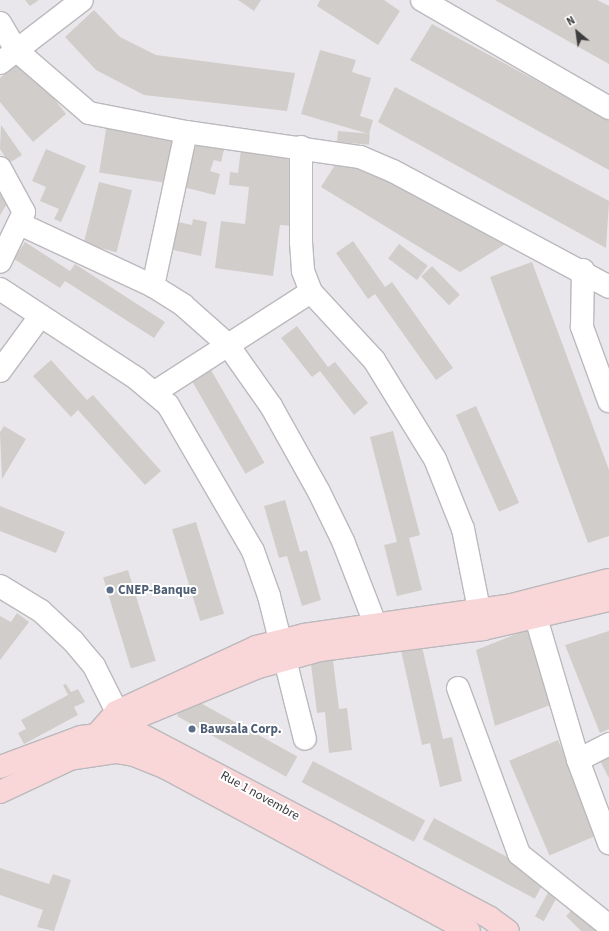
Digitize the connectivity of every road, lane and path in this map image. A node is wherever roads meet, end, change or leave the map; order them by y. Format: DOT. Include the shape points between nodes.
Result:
graph roads {
  1 [pos="82,0"];
  2 [pos="422,0"];
  3 [pos="0,23"];
  4 [pos="8,56"];
  5 [pos="609,108"];
  6 [pos="186,132"];
  7 [pos="301,147"];
  8 [pos="0,168"];
  9 [pos="20,224"];
  10 [pos="0,262"];
  11 [pos="582,270"];
  12 [pos="153,286"];
  13 [pos="609,287"];
  14 [pos="0,289"];
  15 [pos="311,292"];
  16 [pos="39,318"];
  17 [pos="228,345"];
  18 [pos="0,371"];
  19 [pos="155,392"];
  20 [pos="609,402"];
  21 [pos="609,580"];
  22 [pos="0,586"];
  23 [pos="609,600"];
  24 [pos="533,610"];
  25 [pos="481,619"];
  26 [pos="376,626"];
  27 [pos="282,651"];
  28 [pos="458,688"];
  29 [pos="119,730"];
  30 [pos="98,733"];
  31 [pos="306,740"];
  32 [pos="609,744"];
  33 [pos="93,755"];
  34 [pos="578,760"];
  35 [pos="0,767"];
  36 [pos="0,792"];
  37 [pos="608,839"];
  38 [pos="609,926"];
  39 [pos="469,931"];
  40 [pos="508,931"];
  1 -- 4 [label="street"];
  2 -- 5 [label="street"];
  3 -- 4 [label="street"];
  4 -- 6 [label="street" via="89,113"];
  6 -- 7 [label="street"];
  6 -- 12 [label="street"];
  7 -- 11 [label="street" via="360,157 393,171"];
  7 -- 15 [label="street" via="301,242 303,271"];
  8 -- 9 [label="street" via="24,208"];
  9 -- 10 [label="street"];
  9 -- 12 [label="street"];
  11 -- 13 [label="street"];
  11 -- 20 [label="street" via="582,327"];
  12 -- 17 [label="street" via="183,305"];
  14 -- 16 [label="street"];
  15 -- 17 [label="street"];
  15 -- 25 [label="street" via="374,360 435,459 464,528"];
  16 -- 18 [label="street"];
  16 -- 19 [label="street"];
  17 -- 19 [label="street"];
  17 -- 26 [label="street" via="272,406 319,492 343,541"];
  19 -- 27 [label="street" via="190,439 252,551"];
  21 -- 24 [label="main road"];
  22 -- 29 [label="street" via="41,612 73,641 101,678"];
  23 -- 24 [label="main road"];
  24 -- 25 [label="main road"];
  24 -- 34 [label="street"];
  25 -- 26 [label="main road"];
  25 -- 27 [label="main road" via="320,650"];
  26 -- 27 [label="main road" via="304,635"];
  27 -- 29 [label="main road" via="218,663"];
  27 -- 31 [label="street"];
  28 -- 38 [label="street" via="519,854"];
  29 -- 30 [label="main road, Rue 1 novembre"];
  29 -- 33 [label="main road, Rue 1 novembre"];
  29 -- 39 [label="main road, Rue 1 novembre" via="134,755 166,768"];
  29 -- 40 [label="main road, Rue 1 novembre" via="140,734 166,745 331,836 490,918"];
  30 -- 33 [label="main road"];
  30 -- 35 [label="main road, Rue 1 novembre" via="56,744"];
  32 -- 34 [label="street"];
  33 -- 36 [label="main road, Rue 1 novembre" via="70,760"];
  34 -- 37 [label="street"];
}
